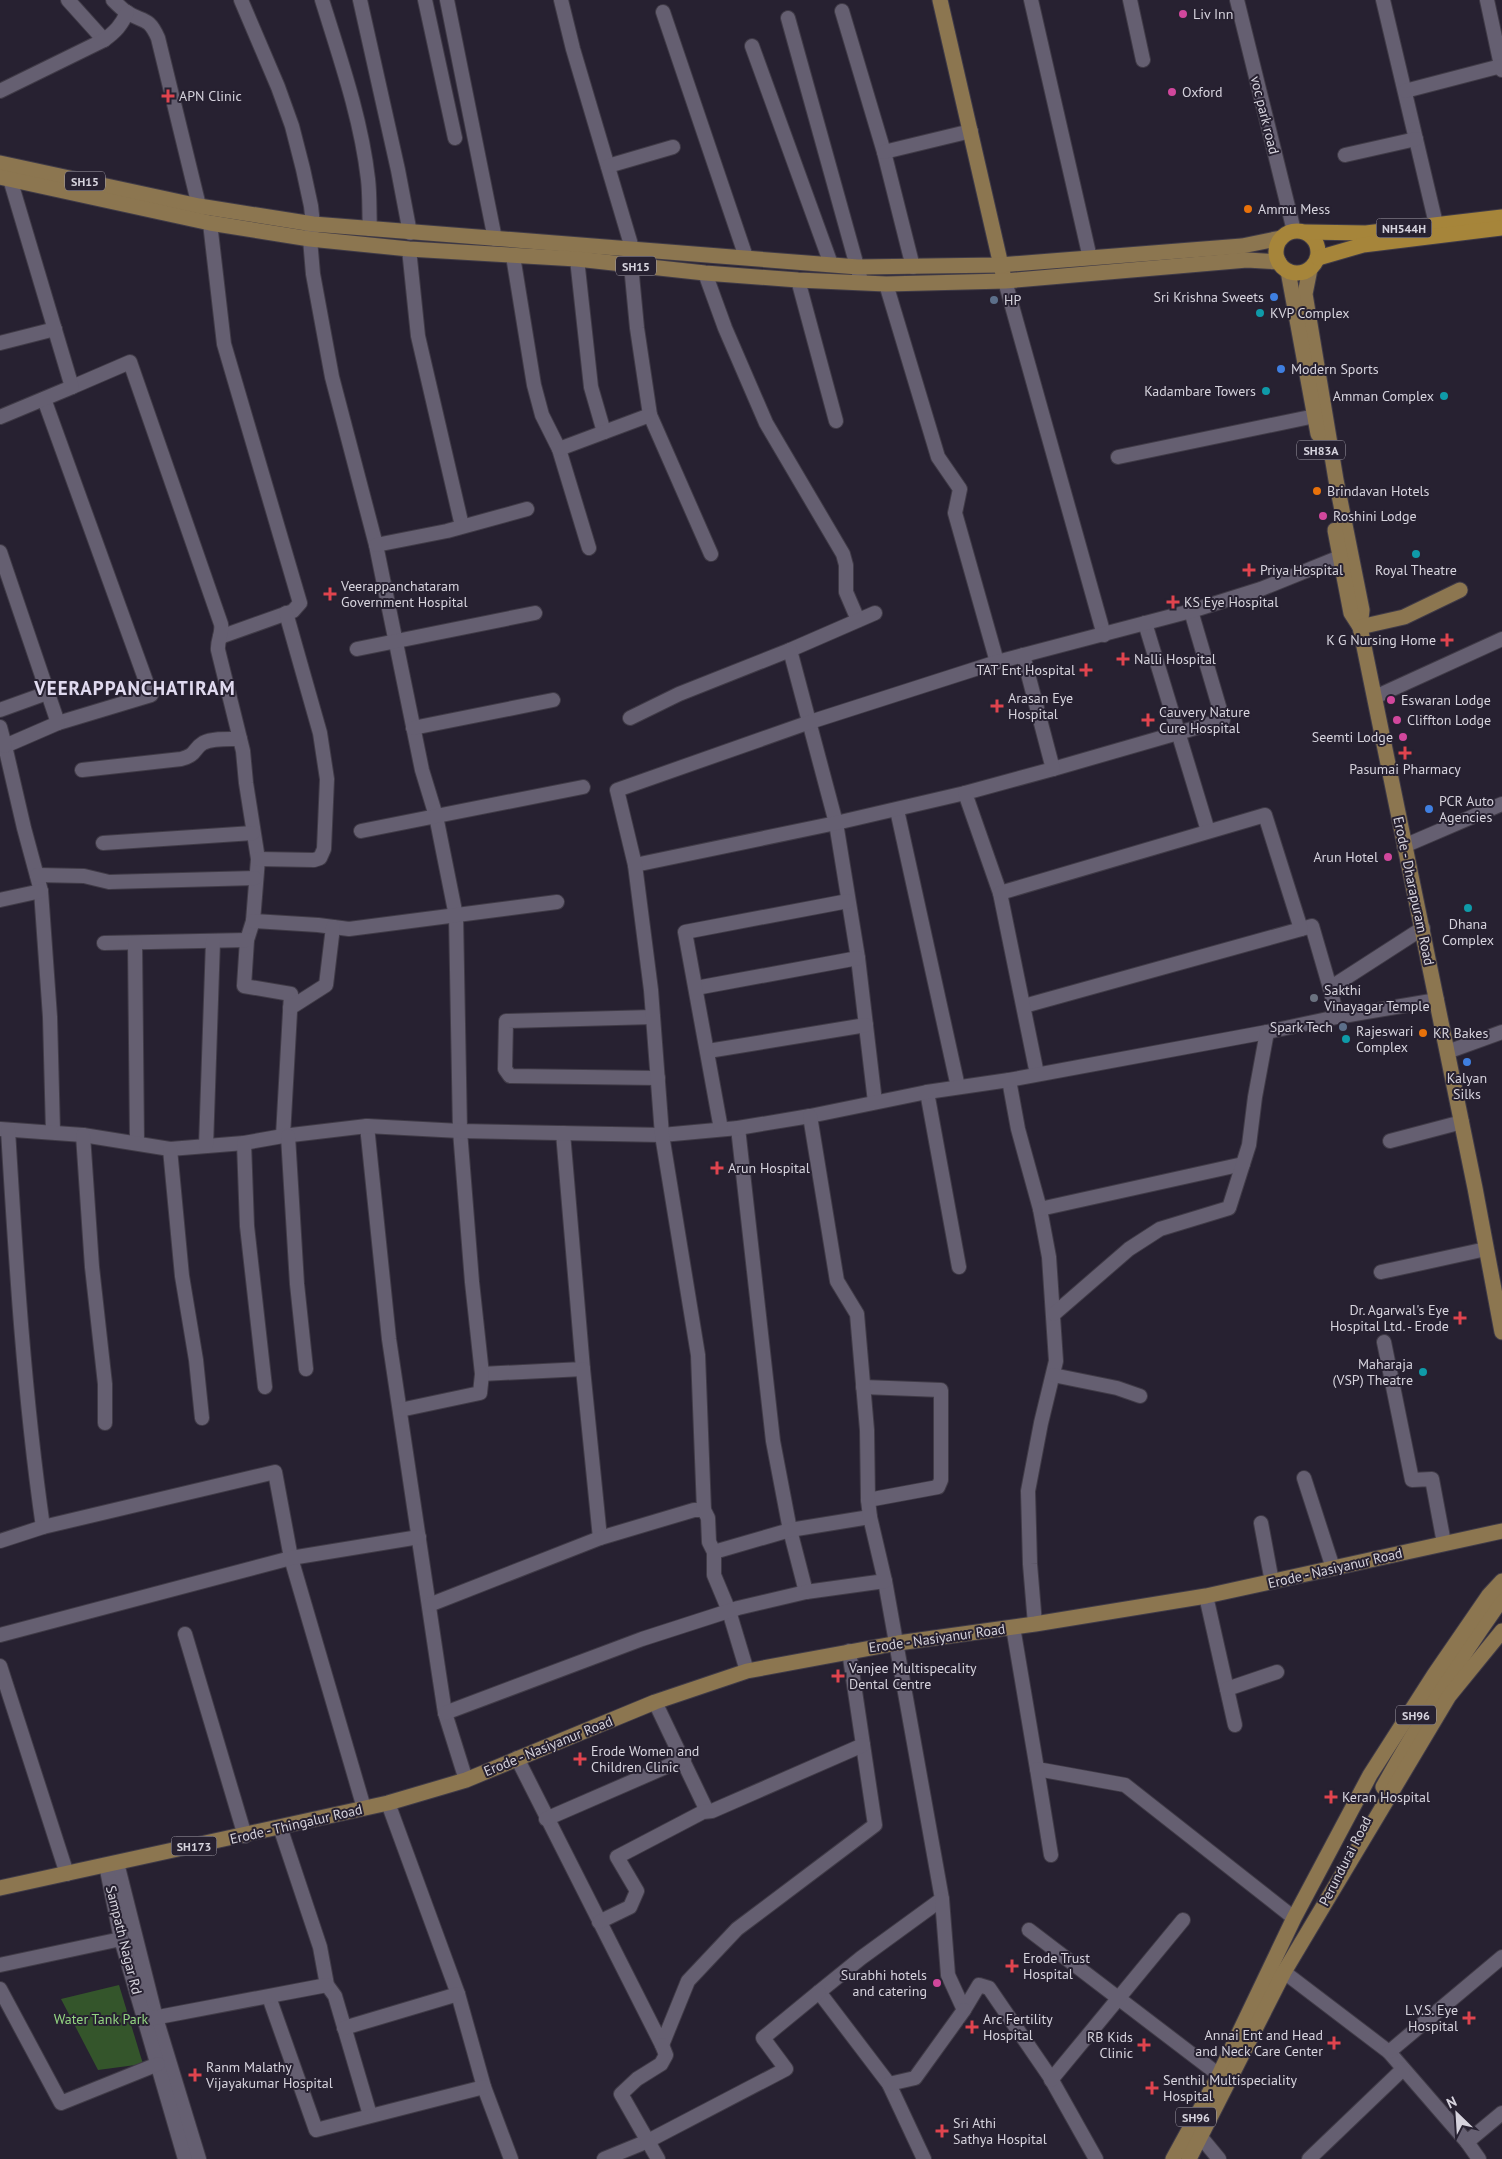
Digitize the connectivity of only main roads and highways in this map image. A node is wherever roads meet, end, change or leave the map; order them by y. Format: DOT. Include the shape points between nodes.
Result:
graph roads {
  1 [pos="940,0"];
  2 [pos="0,163"];
  3 [pos="5,178"];
  4 [pos="1502,217"];
  5 [pos="1502,228"];
  6 [pos="1294,234"];
  7 [pos="1314,263"];
  8 [pos="1000,265"];
  9 [pos="1283,267"];
  10 [pos="1005,281"];
  11 [pos="1345,555"];
  12 [pos="1460,590"];
  13 [pos="1360,627"];
  14 [pos="1502,1332"];
  15 [pos="1502,1531"];
  16 [pos="1502,1581"];
  17 [pos="1502,1589"];
  18 [pos="1502,1598"];
  19 [pos="1502,1631"];
  20 [pos="388,1803"];
  21 [pos="1343,1849"];
  22 [pos="0,1888"];
  23 [pos="1298,1912"];
  24 [pos="1315,1920"];
  25 [pos="1173,2159"];
  26 [pos="1189,2159"];
  1 -- 8 [label="main road"];
  2 -- 8 [label="main road, SH15" via="199,206 313,224 858,267"];
  3 -- 10 [label="main road, SH15" via="210,223 310,239 798,280 886,284"];
  4 -- 6 [label="highway, NH544H" via="1366,233"];
  5 -- 7 [label="highway, NH544H" via="1364,245"];
  6 -- 7 [label="highway" via="1316,240 1319,252"];
  6 -- 8 [label="main road, SH15" via="1242,246"];
  6 -- 9 [label="highway" via="1276,252"];
  7 -- 9 [label="highway, NH544H" via="1299,273"];
  7 -- 11 [label="main road, Erode - Dharapuram Road / SH83A" via="1306,294"];
  8 -- 10 [label="main road"];
  9 -- 10 [label="main road, SH15" via="1247,260"];
  9 -- 11 [label="main road, Erode - Dharapuram Road / SH83A"];
  11 -- 13 [label="main road, Erode - Dharapuram Road / SH83A" via="1362,610"];
  12 -- 13 [label="main road" via="1404,617"];
  13 -- 14 [label="main road, Erode - Dharapuram Road / SH83A"];
  15 -- 20 [label="main road, Erode - Nasiyanur Road" via="1206,1596 849,1651 747,1671 655,1702 466,1780"];
  16 -- 23 [label="main road" via="1461,1635 1370,1775"];
  17 -- 21 [label="main road, Perundurai Road / SH96" via="1485,1609 1401,1738"];
  18 -- 21 [label="main road, Perundurai Road / SH96" via="1464,1652"];
  19 -- 24 [label="main road" via="1449,1696"];
  20 -- 22 [label="main road, Erode - Thingalur Road / SH173"];
  21 -- 23 [label="main road, Perundurai Road / SH96"];
  21 -- 24 [label="main road, Perundurai Road / SH96"];
  23 -- 25 [label="main road, SH96"];
  24 -- 26 [label="main road" via="1284,1972"];
}
